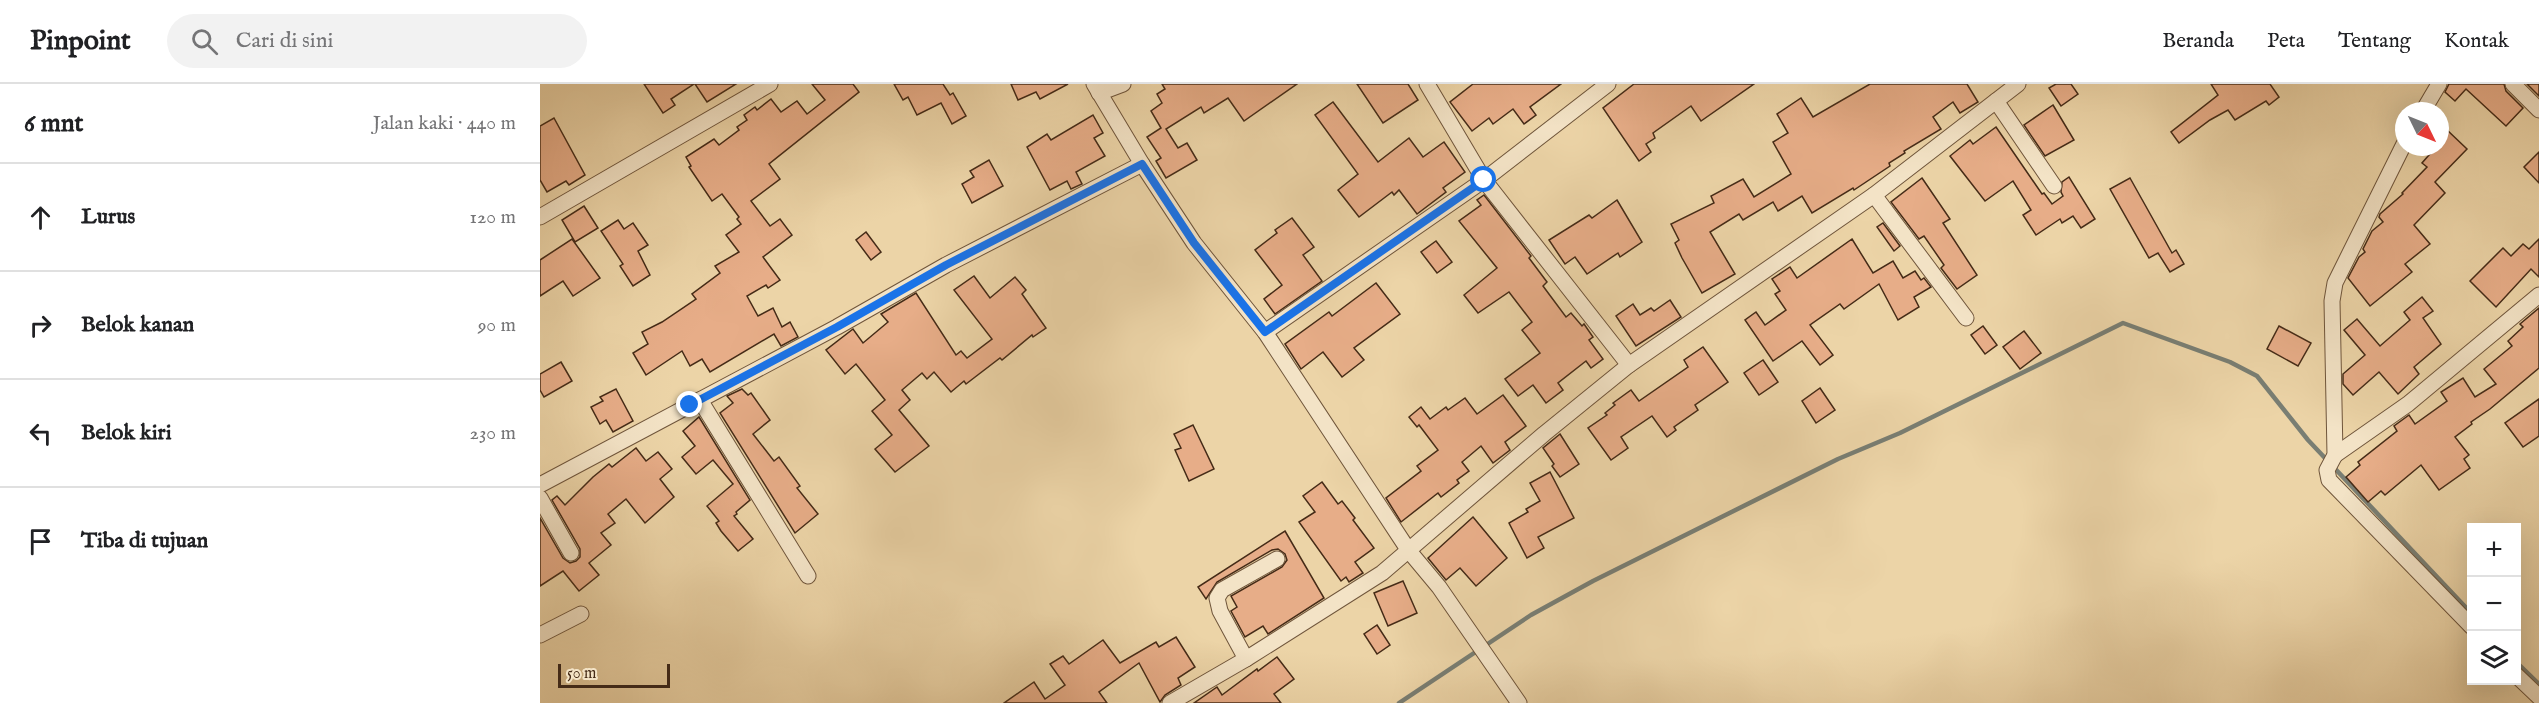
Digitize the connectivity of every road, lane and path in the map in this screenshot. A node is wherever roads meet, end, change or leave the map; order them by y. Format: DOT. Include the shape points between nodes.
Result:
graph roads {
  1 [pos="770,84"];
  2 [pos="1123,84"];
  3 [pos="1427,84"];
  4 [pos="1608,84"];
  5 [pos="2439,84"];
  6 [pos="2513,84"];
  7 [pos="1097,89"];
  8 [pos="2006,90"];
  9 [pos="2428,102"];
  10 [pos="2539,110"];
  11 [pos="2398,156"];
  12 [pos="1142,164"];
  13 [pos="1484,180"];
  14 [pos="2054,186"];
  15 [pos="1874,195"];
  16 [pos="540,218"];
  17 [pos="2539,294"];
  18 [pos="1966,318"];
  19 [pos="1265,332"];
  20 [pos="1629,365"];
  21 [pos="700,400"];
  22 [pos="2331,461"];
  23 [pos="540,485"];
  24 [pos="540,498"];
  25 [pos="1409,551"];
  26 [pos="571,553"];
  27 [pos="1276,559"];
  28 [pos="808,576"];
  29 [pos="581,614"];
  30 [pos="2467,622"];
  31 [pos="540,635"];
  32 [pos="1246,659"];
  33 [pos="2521,679"];
  34 [pos="2539,697"];
  35 [pos="1170,703"];
  36 [pos="1519,703"];
  1 -- 16 [label="street"];
  2 -- 7 [label="street"];
  3 -- 13 [label="street"];
  4 -- 13 [label="street"];
  5 -- 9 [label="street"];
  6 -- 10 [label="street"];
  7 -- 12 [label="street"];
  8 -- 14 [label="street"];
  8 -- 15 [label="street"];
  11 -- 22 [label="street" via="2336,283 2332,301"];
  12 -- 19 [label="street" via="1194,243"];
  12 -- 21 [label="street" via="946,265"];
  13 -- 19 [label="street"];
  13 -- 20 [label="street"];
  15 -- 18 [label="street"];
  15 -- 20 [label="street"];
  17 -- 22 [label="street" via="2408,405"];
  19 -- 25 [label="street"];
  20 -- 25 [label="street"];
  21 -- 23 [label="street"];
  21 -- 28 [label="street"];
  22 -- 30 [label="street" via="2329,480"];
  24 -- 26 [label="street"];
  25 -- 32 [label="street" via="1382,573"];
  25 -- 36 [label="street" via="1439,587"];
  27 -- 32 [label="street" via="1222,590 1217,598"];
  29 -- 31 [label="street"];
  32 -- 35 [label="street"];
  33 -- 34 [label="street"];
}
